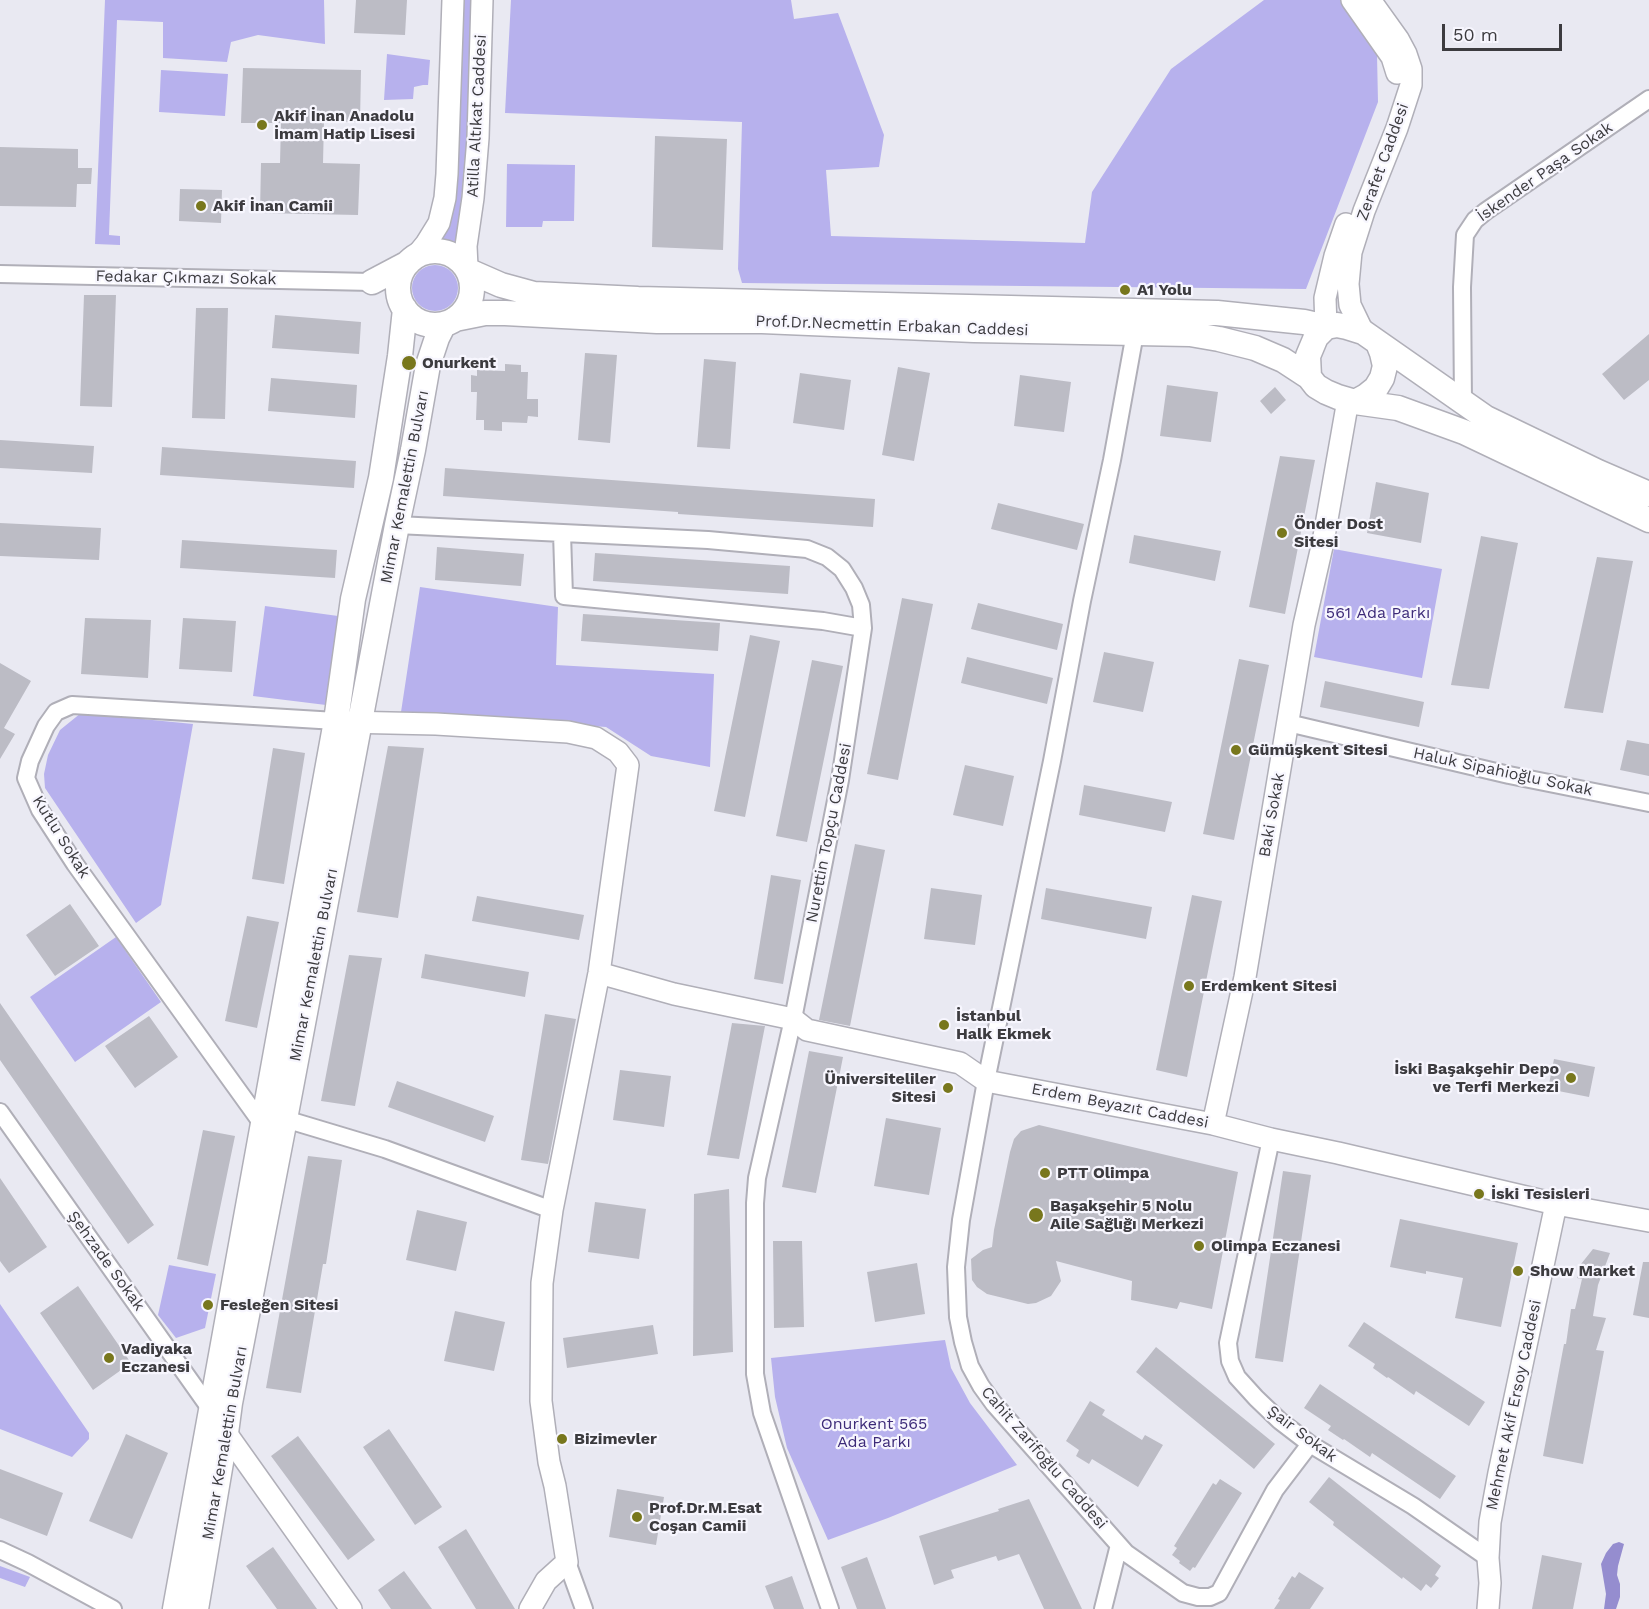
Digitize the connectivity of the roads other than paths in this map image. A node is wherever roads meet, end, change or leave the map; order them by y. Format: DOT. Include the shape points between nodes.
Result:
graph roads {
  1 [pos="453,0"];
  2 [pos="482,0"];
  3 [pos="1352,0"];
  4 [pos="1370,0"];
  5 [pos="1649,99"];
  6 [pos="412,259"];
  7 [pos="468,269"];
  8 [pos="0,274"];
  9 [pos="372,282"];
  10 [pos="403,305"];
  11 [pos="449,322"];
  12 [pos="1326,327"];
  13 [pos="1135,333"];
  14 [pos="1371,338"];
  15 [pos="1313,381"];
  16 [pos="1360,402"];
  17 [pos="1463,403"];
  18 [pos="1649,494"];
  19 [pos="1649,520"];
  20 [pos="397,525"];
  21 [pos="562,533"];
  22 [pos="863,628"];
  23 [pos="348,722"];
  24 [pos="1288,723"];
  25 [pos="1649,803"];
  26 [pos="599,973"];
  27 [pos="793,1019"];
  28 [pos="986,1082"];
  29 [pos="0,1112"];
  30 [pos="274,1122"];
  31 [pos="1213,1124"];
  32 [pos="1271,1139"];
  33 [pos="1556,1204"];
  34 [pos="552,1210"];
  35 [pos="1649,1221"];
  36 [pos="211,1410"];
  37 [pos="226,1433"];
  38 [pos="1310,1444"];
  39 [pos="1119,1545"];
  40 [pos="0,1550"];
  41 [pos="1488,1558"];
  42 [pos="567,1562"];
  43 [pos="113,1609"];
  44 [pos="175,1609"];
  45 [pos="196,1609"];
  46 [pos="351,1609"];
  47 [pos="530,1609"];
  48 [pos="584,1609"];
  49 [pos="830,1609"];
  50 [pos="1103,1609"];
  51 [pos="1488,1609"];
  1 -- 6 [label="street, Atilla Altıkat Caddesi" via="445,198 438,223"];
  2 -- 7 [label="street, Atilla Altıkat Caddesi" via="478,138 466,246"];
  3 -- 12 [label="street, Zerafet Caddesi" via="1392,57 1398,82 1335,256 1325,298"];
  4 -- 14 [label="street, Zerafet Caddesi" via="1398,39 1411,69 1411,85 1397,128 1351,252 1350,305"];
  5 -- 17 [label="street, İskender Paşa Sokak" via="1486,211 1465,235 1461,287"];
  6 -- 7 [label="main road" via="436,250 454,255"];
  6 -- 9 [label="main road"];
  6 -- 10 [label="main road" via="398,284"];
  7 -- 11 [label="main road" via="470,302 464,312"];
  7 -- 12 [label="main road, Prof.Dr.Necmettin Erbakan Caddesi" via="501,285 534,294 1217,313"];
  8 -- 9 [label="street, Fedakar Çıkmazı Sokak"];
  9 -- 10 [label="main road"];
  10 -- 11 [label="main road" via="421,322"];
  10 -- 23 [label="main road, Mimar Kemalettin Bulvarı" via="381,478 353,599"];
  11 -- 13 [label="main road, Prof.Dr.Necmettin Erbakan Caddesi" via="484,313 505,313 657,321"];
  11 -- 20 [label="main road, Mimar Kemalettin Bulvarı" via="428,365"];
  12 -- 14 [label="main road" via="1347,327"];
  12 -- 15 [label="main road" via="1316,337 1308,356"];
  13 -- 15 [label="main road, Prof.Dr.Necmettin Erbakan Caddesi" via="1190,334 1255,348"];
  13 -- 28 [label="street, Cahit Zarifoğlu Caddesi"];
  14 -- 16 [label="main road" via="1383,353 1385,366 1376,388"];
  14 -- 17 [label="main road"];
  15 -- 16 [label="main road" via="1326,392"];
  16 -- 19 [label="main road" via="1398,408 1464,432"];
  16 -- 24 [label="street, Baki Sokak" via="1304,625"];
  17 -- 18 [label="main road" via="1495,423"];
  20 -- 21 [label="street, Nurettin Topçu Caddesi"];
  20 -- 23 [label="main road, Mimar Kemalettin Bulvarı"];
  21 -- 22 [label="street, Nurettin Topçu Caddesi" via="807,549 842,569 861,605"];
  21 -- 22 [label="street" via="564,596"];
  22 -- 27 [label="street, Nurettin Topçu Caddesi" via="840,780"];
  23 -- 26 [label="street" via="568,732 596,738 618,752 628,765"];
  23 -- 30 [label="main road"];
  23 -- 30 [label="street, Kutlu Sokak" via="72,705 56,712 46,726 26,778 40,810 75,864"];
  24 -- 25 [label="street, Haluk Sipahioğlu Sokak"];
  24 -- 31 [label="street, Baki Sokak" via="1245,977"];
  26 -- 27 [label="street, Erdem Beyazıt Caddesi" via="674,994"];
  26 -- 34 [label="street"];
  27 -- 28 [label="street, Erdem Beyazıt Caddesi" via="807,1030 960,1063"];
  27 -- 49 [label="street, Nurettin Topçu Caddesi" via="755,1203 755,1374 762,1413"];
  28 -- 31 [label="street, Erdem Beyazıt Caddesi"];
  28 -- 39 [label="street, Cahit Zarifoğlu Caddesi" via="956,1267 963,1342 970,1366 994,1404"];
  29 -- 36 [label="street, Şehzade Sokak"];
  30 -- 34 [label="street" via="385,1149"];
  30 -- 36 [label="main road"];
  30 -- 37 [label="main road, Mimar Kemalettin Bulvarı"];
  31 -- 32 [label="street, Erdem Beyazıt Caddesi"];
  32 -- 33 [label="street, Erdem Beyazıt Caddesi"];
  32 -- 38 [label="street, Şair Sokak" via="1229,1339 1230,1361 1237,1377 1256,1398"];
  33 -- 35 [label="street, Erdem Beyazıt Caddesi"];
  33 -- 41 [label="street, Mehmet Akif Ersoy Caddesi" via="1499,1473"];
  34 -- 42 [label="street" via="542,1283 541,1401"];
  36 -- 37 [label="main road"];
  36 -- 44 [label="main road"];
  37 -- 45 [label="main road, Mimar Kemalettin Bulvarı"];
  37 -- 46 [label="street"];
  38 -- 39 [label="street, Cahit Zarifoğlu Caddesi" via="1275,1490 1219,1593 1198,1597 1183,1593"];
  38 -- 41 [label="street, Şair Sokak" via="1413,1506"];
  39 -- 50 [label="street"];
  40 -- 43 [label="street"];
  41 -- 51 [label="street, Mehmet Akif Ersoy Caddesi"];
  42 -- 47 [label="street" via="546,1581"];
  42 -- 48 [label="street"];
}
